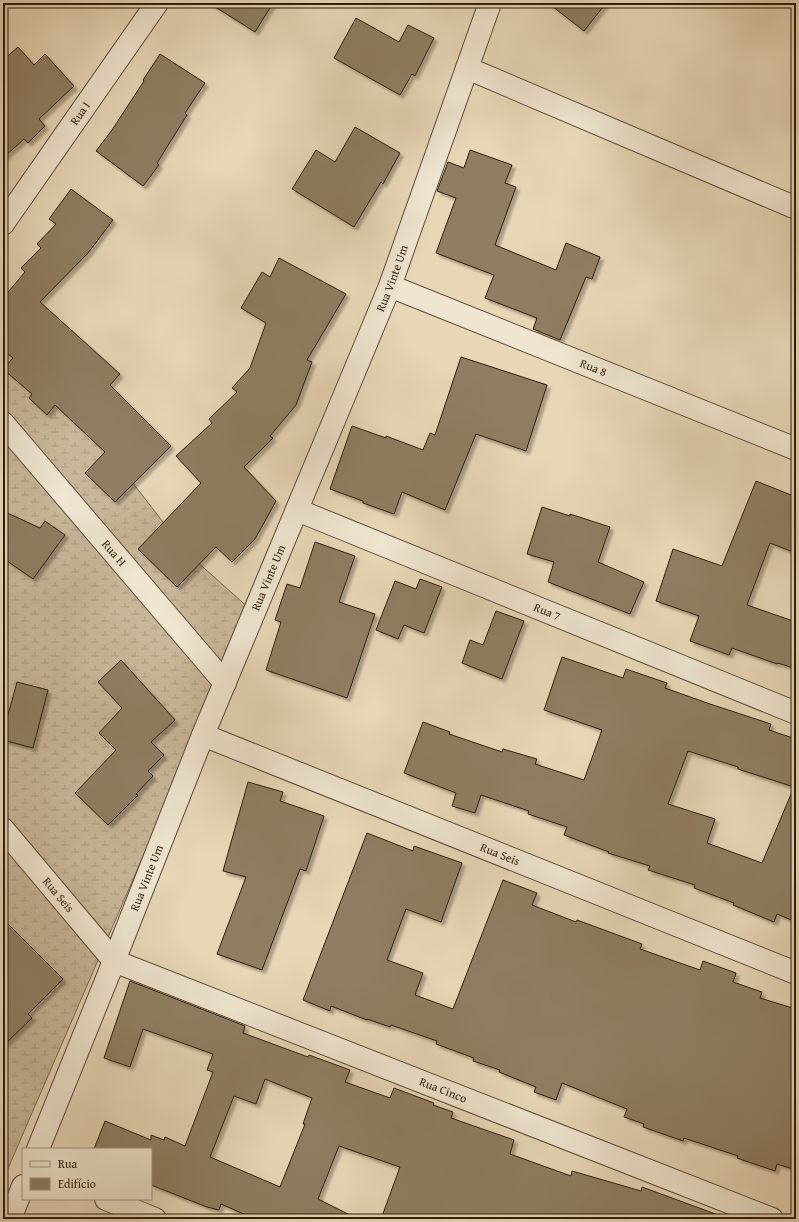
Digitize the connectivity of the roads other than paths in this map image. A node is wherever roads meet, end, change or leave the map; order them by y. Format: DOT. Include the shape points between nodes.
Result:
graph roads {
  1 [pos="157,3"];
  2 [pos="490,3"];
  3 [pos="467,68"];
  4 [pos="796,208"];
  5 [pos="3,224"];
  6 [pos="390,286"];
  7 [pos="3,423"];
  8 [pos="796,449"];
  9 [pos="297,510"];
  10 [pos="225,683"];
  11 [pos="796,713"];
  12 [pos="203,735"];
  13 [pos="3,828"];
  14 [pos="114,961"];
  15 [pos="796,973"];
  16 [pos="38,1148"];
  17 [pos="22,1189"];
  18 [pos="108,1200"];
  19 [pos="10,1219"];
  20 [pos="156,1219"];
  21 [pos="772,1219"];
  1 -- 5 [label="street, Rua I"];
  2 -- 3 [label="street, Rua Vinte Um"];
  3 -- 4 [label="street"];
  3 -- 6 [label="street, Rua Vinte Um"];
  6 -- 8 [label="street, Rua 8"];
  6 -- 9 [label="street, Rua Vinte Um"];
  7 -- 10 [label="street, Rua H"];
  9 -- 10 [label="street, Rua Vinte Um"];
  9 -- 11 [label="street, Rua 7"];
  10 -- 12 [label="street, Rua Vinte Um"];
  12 -- 14 [label="street, Rua Vinte Um"];
  12 -- 15 [label="street, Rua Seis"];
  13 -- 14 [label="street, Rua Seis"];
  14 -- 16 [label="street, Rua Vinte Um"];
  14 -- 21 [label="street, Rua Cinco"];
  17 -- 19 [label="street"];
  18 -- 20 [label="street"];
}
